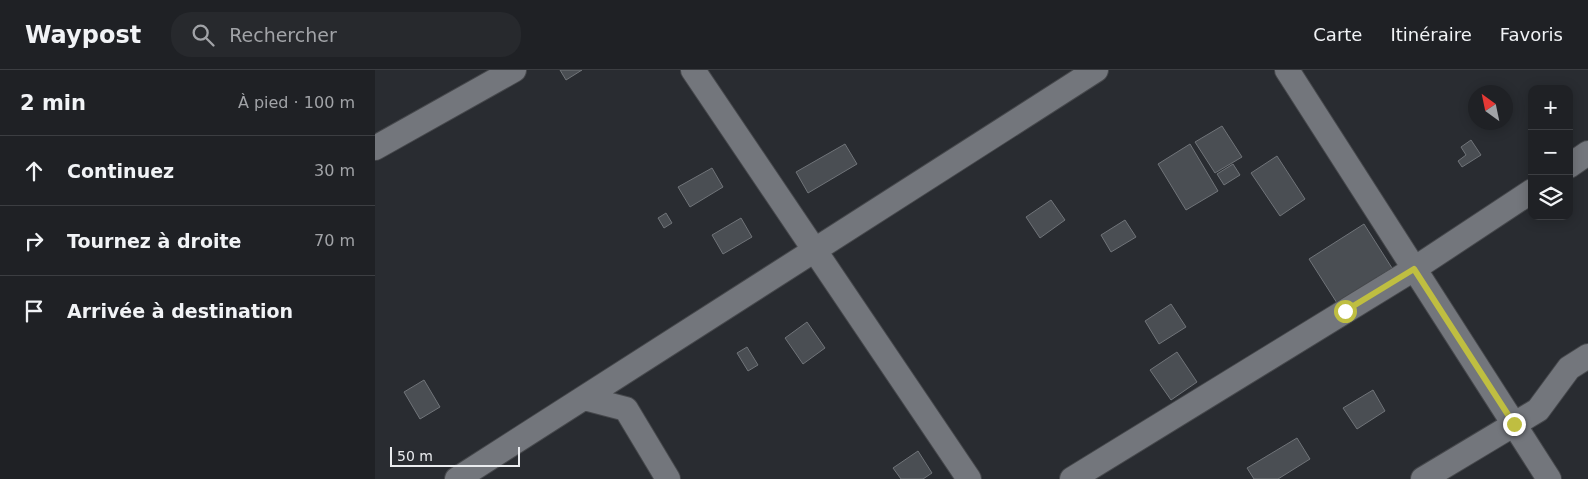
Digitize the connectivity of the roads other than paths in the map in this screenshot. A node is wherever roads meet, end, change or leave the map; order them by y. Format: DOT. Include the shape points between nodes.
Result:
graph roads {
  1 [pos="514,70"];
  2 [pos="693,70"];
  3 [pos="1096,70"];
  4 [pos="1287,70"];
  5 [pos="375,148"];
  6 [pos="1588,153"];
  7 [pos="1573,163"];
  8 [pos="1528,194"];
  9 [pos="814,250"];
  10 [pos="1414,269"];
  11 [pos="1588,356"];
  12 [pos="584,398"];
  13 [pos="1514,424"];
  14 [pos="457,479"];
  15 [pos="668,479"];
  16 [pos="969,479"];
  17 [pos="1072,479"];
  18 [pos="1423,479"];
  19 [pos="1549,479"];
  1 -- 5 [label="street"];
  2 -- 9 [label="street"];
  3 -- 9 [label="street"];
  4 -- 10 [label="street"];
  6 -- 7 [label="street"];
  8 -- 10 [label="street"];
  9 -- 12 [label="street"];
  9 -- 16 [label="street"];
  10 -- 13 [label="street"];
  10 -- 17 [label="street"];
  11 -- 13 [label="street" via="1569,368 1538,410"];
  12 -- 14 [label="street"];
  12 -- 15 [label="street" via="626,409"];
  13 -- 18 [label="street"];
  13 -- 19 [label="street"];
}
